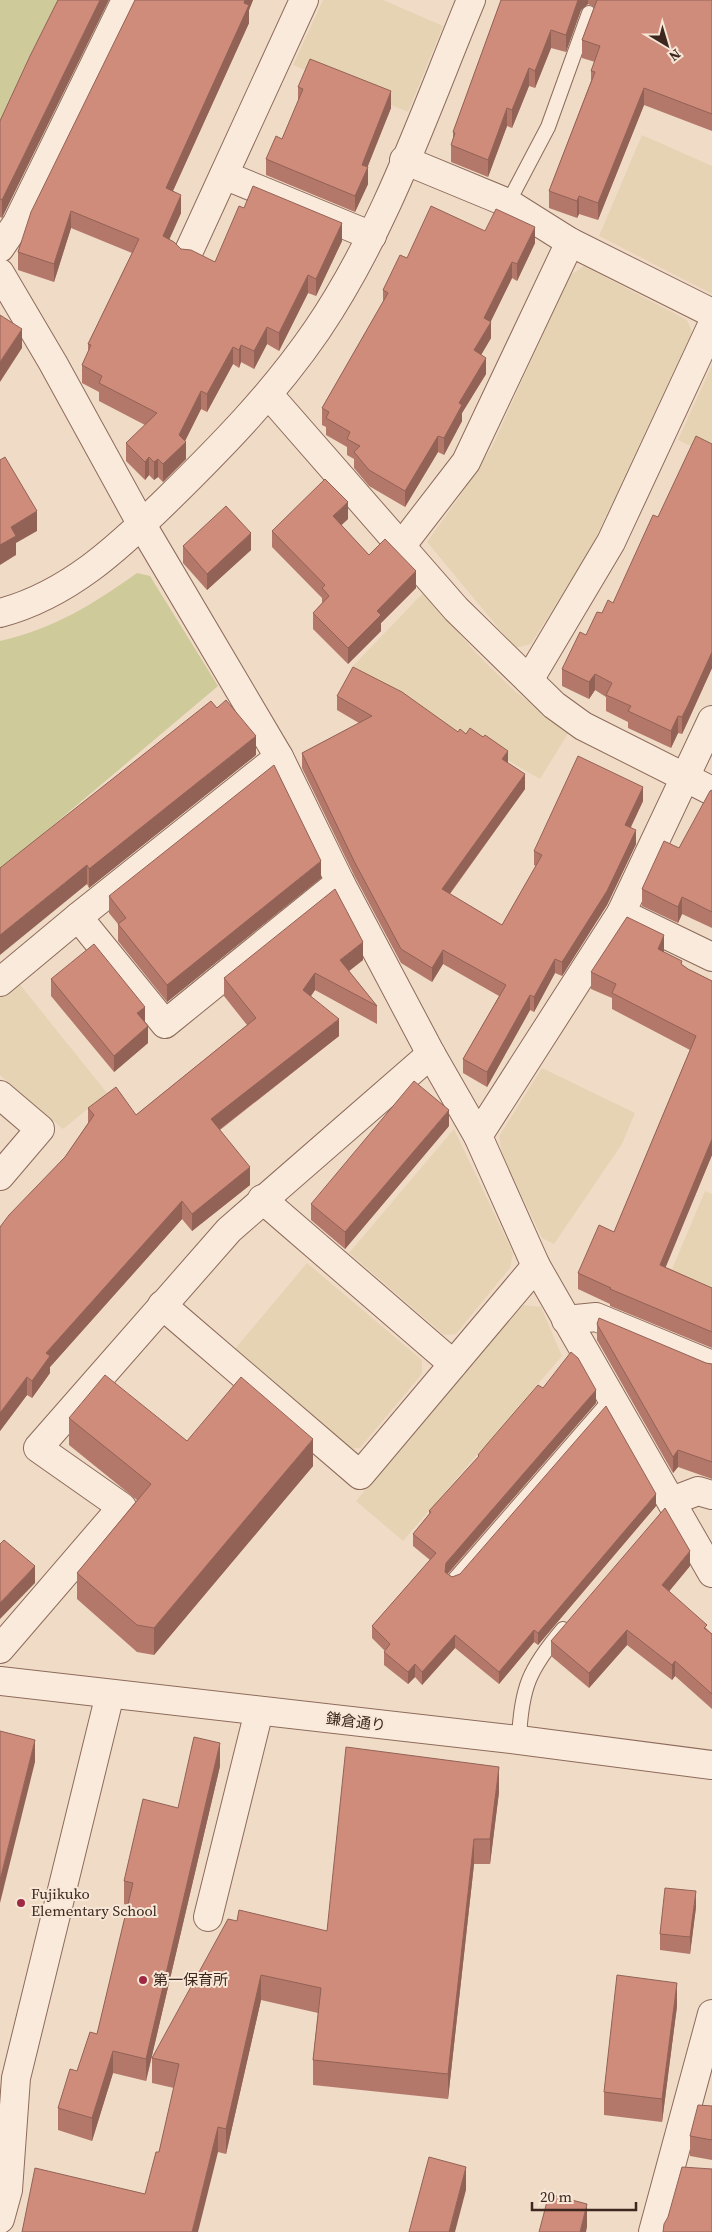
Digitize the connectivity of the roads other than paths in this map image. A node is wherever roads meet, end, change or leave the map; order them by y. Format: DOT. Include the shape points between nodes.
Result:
graph roads {
  1 [pos="126,0"];
  2 [pos="304,0"];
  3 [pos="471,0"];
  4 [pos="589,13"];
  5 [pos="404,160"];
  6 [pos="224,175"];
  7 [pos="508,202"];
  8 [pos="372,236"];
  9 [pos="570,242"];
  10 [pos="0,248"];
  11 [pos="188,253"];
  12 [pos="0,273"];
  13 [pos="712,313"];
  14 [pos="712,325"];
  15 [pos="269,395"];
  16 [pos="142,525"];
  17 [pos="402,545"];
  18 [pos="0,613"];
  19 [pos="529,680"];
  20 [pos="712,720"];
  21 [pos="279,757"];
  22 [pos="685,778"];
  23 [pos="712,791"];
  24 [pos="340,882"];
  25 [pos="621,913"];
  26 [pos="78,917"];
  27 [pos="712,957"];
  28 [pos="0,982"];
  29 [pos="431,1054"];
  30 [pos="0,1095"];
  31 [pos="478,1136"];
  32 [pos="0,1176"];
  33 [pos="262,1200"];
  34 [pos="536,1266"];
  35 [pos="162,1305"];
  36 [pos="566,1320"];
  37 [pos="453,1364"];
  38 [pos="712,1364"];
  39 [pos="611,1399"];
  40 [pos="712,1496"];
  41 [pos="665,1509"];
  42 [pos="712,1573"];
  43 [pos="452,1581"];
  44 [pos="572,1619"];
  45 [pos="0,1649"];
  46 [pos="0,1681"];
  47 [pos="110,1694"];
  48 [pos="260,1711"];
  49 [pos="519,1740"];
  50 [pos="712,1765"];
  51 [pos="208,1917"];
  52 [pos="712,2014"];
  53 [pos="0,2219"];
  54 [pos="654,2232"];
  1 -- 10 [label="street" via="17,223"];
  2 -- 6 [label="street"];
  3 -- 5 [label="street"];
  4 -- 7 [label="lane" via="548,126"];
  5 -- 7 [label="street"];
  5 -- 8 [label="street"];
  6 -- 8 [label="street"];
  6 -- 11 [label="street"];
  7 -- 9 [label="street"];
  8 -- 15 [label="street" via="318,328"];
  9 -- 13 [label="street"];
  9 -- 17 [label="street" via="466,462"];
  12 -- 16 [label="street"];
  14 -- 19 [label="street" via="611,542"];
  15 -- 16 [label="street"];
  15 -- 17 [label="street"];
  16 -- 18 [label="street" via="78,578 48,596"];
  16 -- 21 [label="street"];
  17 -- 19 [label="street" via="456,609"];
  19 -- 22 [label="street" via="554,705 583,726"];
  20 -- 22 [label="street"];
  21 -- 24 [label="street"];
  21 -- 26 [label="street"];
  22 -- 23 [label="street"];
  22 -- 25 [label="street"];
  24 -- 26 [label="street" via="165,1024"];
  24 -- 29 [label="street"];
  25 -- 27 [label="street"];
  25 -- 31 [label="street"];
  26 -- 28 [label="street"];
  29 -- 31 [label="street"];
  29 -- 33 [label="street"];
  30 -- 32 [label="street" via="40,1129"];
  31 -- 34 [label="street"];
  33 -- 35 [label="street" via="229,1230"];
  33 -- 37 [label="street"];
  34 -- 36 [label="street"];
  34 -- 37 [label="street"];
  35 -- 37 [label="street" via="360,1475"];
  35 -- 45 [label="street" via="38,1448 122,1507"];
  36 -- 38 [label="street" via="596,1317"];
  36 -- 39 [label="street"];
  39 -- 41 [label="street"];
  39 -- 43 [label="lane"];
  40 -- 41 [label="street" via="698,1491"];
  41 -- 42 [label="street"];
  44 -- 49 [label="lane" via="541,1655 526,1684 520,1709"];
  46 -- 47 [label="street, 鎌倉通り"];
  47 -- 48 [label="street, 鎌倉通り"];
  47 -- 53 [label="street" via="16,2078 8,2190"];
  48 -- 49 [label="street, 鎌倉通り"];
  48 -- 51 [label="street"];
  49 -- 50 [label="street, 鎌倉通り"];
  52 -- 54 [label="street" via="682,2171"];
}
